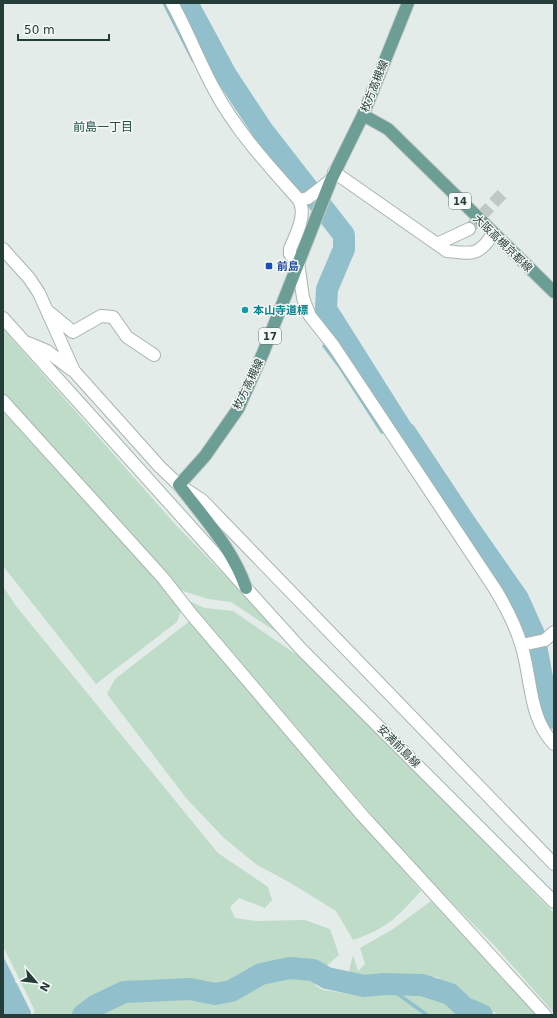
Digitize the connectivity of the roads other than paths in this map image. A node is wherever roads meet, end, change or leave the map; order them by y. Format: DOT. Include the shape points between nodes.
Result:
graph roads {
  1 [pos="172,3"];
  2 [pos="408,3"];
  3 [pos="362,115"];
  4 [pos="332,176"];
  5 [pos="299,200"];
  6 [pos="469,229"];
  7 [pos="493,234"];
  8 [pos="437,244"];
  9 [pos="3,249"];
  10 [pos="298,262"];
  11 [pos="554,292"];
  12 [pos="47,311"];
  13 [pos="3,318"];
  14 [pos="24,340"];
  15 [pos="154,355"];
  16 [pos="74,371"];
  17 [pos="3,401"];
  18 [pos="179,485"];
  19 [pos="246,588"];
  20 [pos="549,636"];
  21 [pos="522,645"];
  22 [pos="554,744"];
  23 [pos="554,864"];
  24 [pos="554,902"];
  25 [pos="545,1015"];
  1 -- 5 [label="street" via="219,98 249,142"];
  2 -- 3 [label="main road, 枚方高槻線 / 17"];
  3 -- 4 [label="main road, 枚方高槻線 / 17"];
  3 -- 7 [label="main road, 大阪高槻京都線 / 14" via="388,129"];
  4 -- 5 [label="street" via="308,198"];
  4 -- 8 [label="street"];
  4 -- 10 [label="main road, 枚方高槻線 / 17"];
  5 -- 10 [label="street" via="303,207 302,216 290,249 290,254"];
  6 -- 8 [label="street"];
  7 -- 8 [label="street" via="484,247 468,254 448,251"];
  7 -- 11 [label="main road, 大阪高槻京都線 / 14"];
  9 -- 12 [label="street" via="29,278"];
  10 -- 18 [label="main road, 枚方高槻線 / 17" via="238,409 205,456"];
  10 -- 21 [label="street" via="303,298 310,316 333,345 495,589 512,618"];
  12 -- 15 [label="street" via="73,332 101,316 113,317 127,337"];
  12 -- 16 [label="street"];
  13 -- 14 [label="street, 安満前島線"];
  14 -- 16 [label="street" via="47,351"];
  14 -- 19 [label="street, 安満前島線"];
  16 -- 18 [label="street"];
  17 -- 25 [label="street" via="163,578 362,815"];
  18 -- 19 [label="main road" via="224,544 241,571"];
  18 -- 23 [label="street" via="202,500"];
  19 -- 24 [label="street, 安満前島線" via="302,650"];
  20 -- 21 [label="street"];
  21 -- 22 [label="street" via="532,705 547,737"];
}
